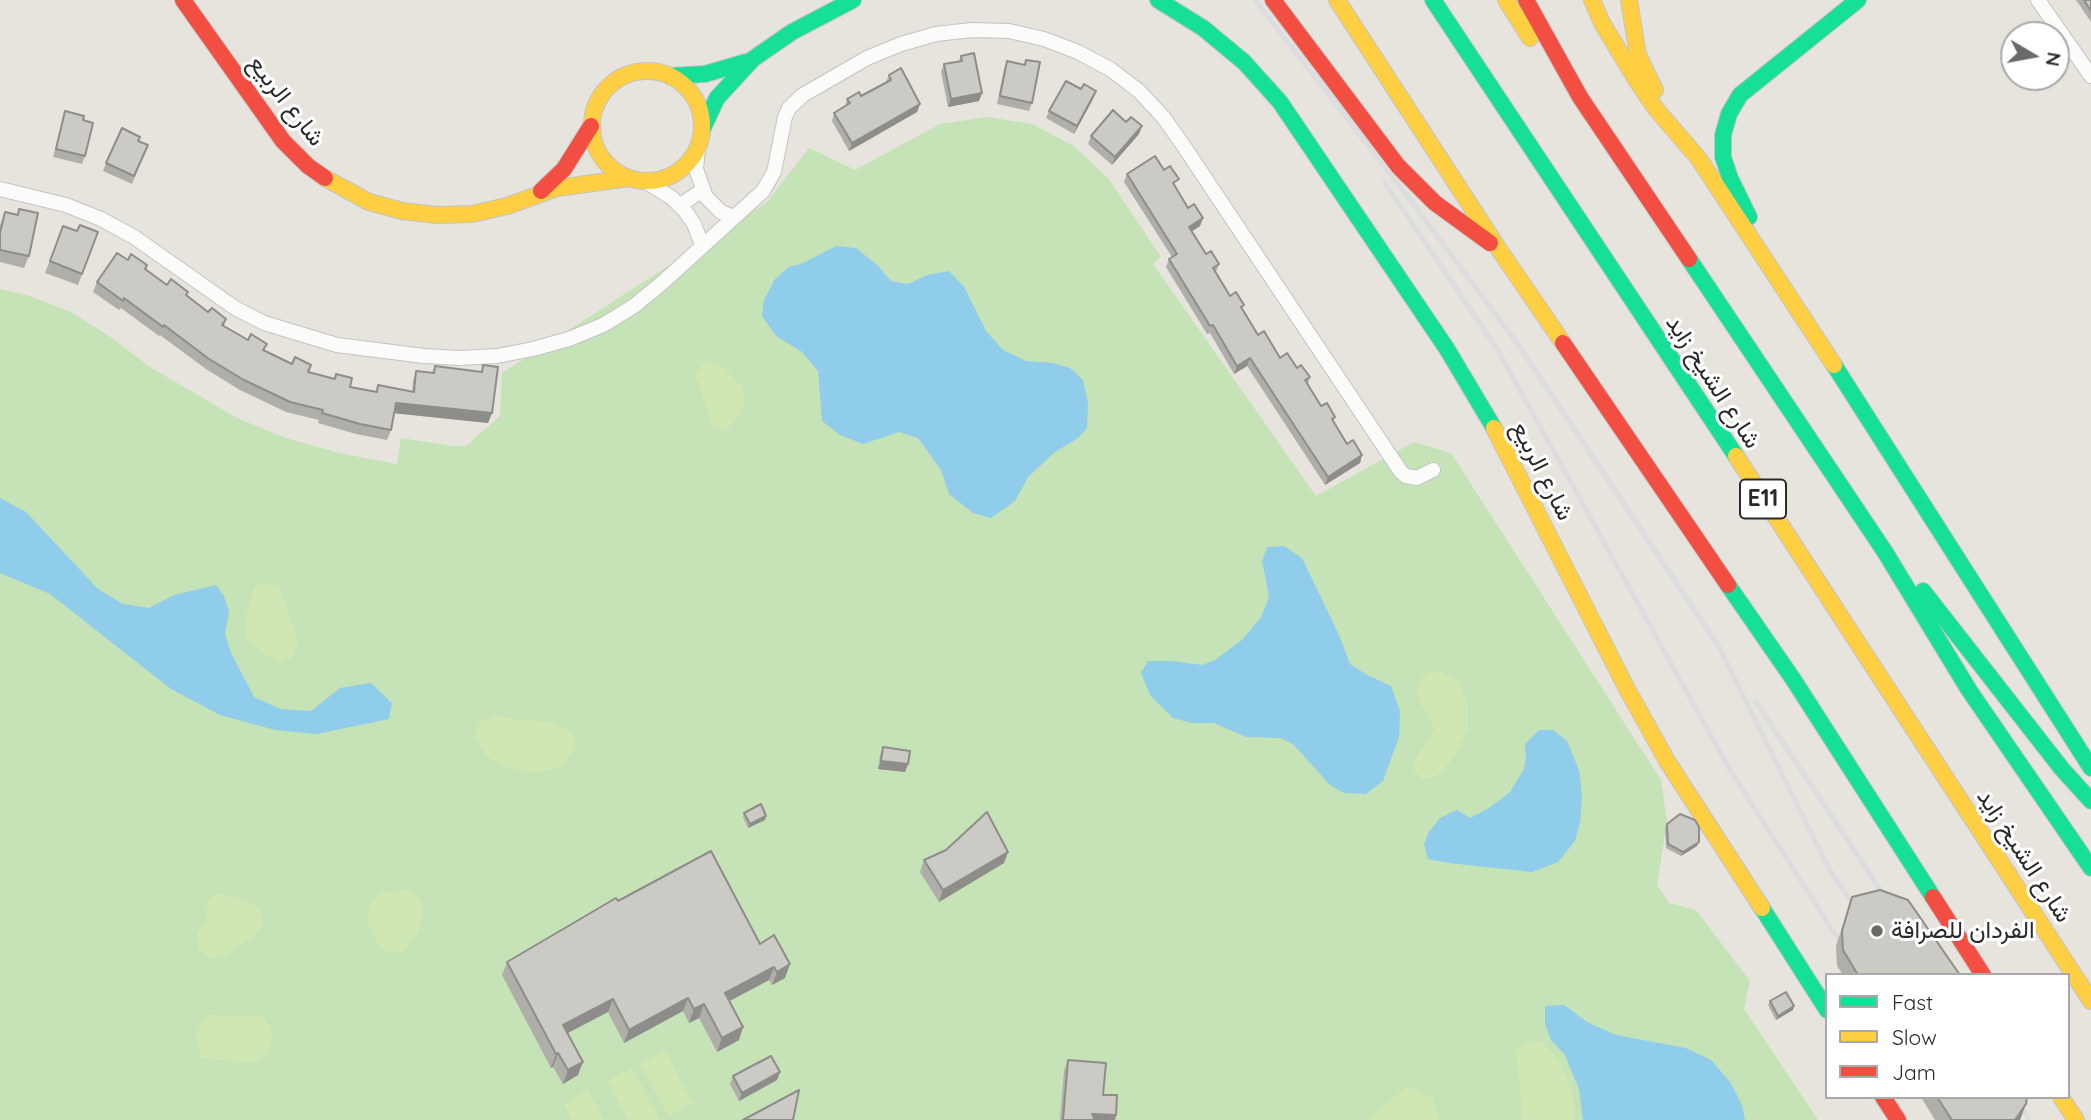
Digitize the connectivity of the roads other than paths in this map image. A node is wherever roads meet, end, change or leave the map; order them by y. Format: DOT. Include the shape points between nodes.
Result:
graph roads {
  1 [pos="183,0"];
  2 [pos="853,0"];
  3 [pos="1158,0"];
  4 [pos="1273,0"];
  5 [pos="1337,0"];
  6 [pos="1433,0"];
  7 [pos="1506,0"];
  8 [pos="1526,0"];
  9 [pos="1592,0"];
  10 [pos="1629,0"];
  11 [pos="1858,0"];
  12 [pos="2038,0"];
  13 [pos="753,59"];
  14 [pos="670,76"];
  15 [pos="2091,76"];
  16 [pos="1580,97"];
  17 [pos="591,125"];
  18 [pos="1678,134"];
  19 [pos="700,139"];
  20 [pos="637,180"];
  21 [pos="0,189"];
  22 [pos="703,190"];
  23 [pos="539,193"];
  24 [pos="680,205"];
  25 [pos="734,217"];
  26 [pos="702,245"];
  27 [pos="1498,247"];
  28 [pos="1770,266"];
  29 [pos="1433,470"];
  30 [pos="1885,552"];
  31 [pos="2091,768"];
  32 [pos="2091,801"];
  33 [pos="2091,868"];
  34 [pos="1982,973"];
  35 [pos="2091,1000"];
  36 [pos="1825,1007"];
  37 [pos="1884,1099"];
  38 [pos="2062,1099"];
  39 [pos="1898,1120"];
  40 [pos="2076,1120"];
  1 -- 23 [label="main road, شارع الربيع" via="283,141 337,186 380,205 437,215 472,214"];
  2 -- 13 [label="main road"];
  3 -- 36 [label="main road, شارع الربيع" via="1203,28 1244,62 1280,102 1447,349 1493,426 1667,761"];
  4 -- 27 [label="main road" via="1398,166 1445,211"];
  5 -- 27 [label="main road"];
  6 -- 35 [label="main road, شارع الشيخ زايد / E11"];
  7 -- 16 [label="main road" via="1543,57"];
  8 -- 16 [label="main road"];
  9 -- 18 [label="main road" via="1637,81"];
  10 -- 18 [label="main road" via="1638,55"];
  11 -- 28 [label="main road" via="1749,88 1734,104 1725,124 1722,146 1726,167"];
  12 -- 15 [label="street"];
  13 -- 14 [label="main road" via="713,72"];
  13 -- 19 [label="main road" via="713,106"];
  14 -- 17 [label="main road" via="634,72 617,79 599,99"];
  14 -- 19 [label="main road" via="695,98"];
  16 -- 30 [label="main road"];
  17 -- 20 [label="main road" via="602,158 614,170"];
  17 -- 23 [label="main road, شارع الربيع" via="564,169"];
  18 -- 28 [label="main road"];
  19 -- 20 [label="main road" via="689,161 677,172 662,179"];
  19 -- 22 [label="street" via="696,169"];
  20 -- 23 [label="main road, شارع الربيع"];
  20 -- 24 [label="street"];
  21 -- 26 [label="street" via="30,194 101,219 264,323 337,345 424,356 497,356 569,339 634,306"];
  22 -- 24 [label="street"];
  22 -- 25 [label="street" via="715,208"];
  24 -- 26 [label="street"];
  25 -- 26 [label="street"];
  25 -- 29 [label="street" via="769,182 785,117 795,101 867,58 912,40 972,30 1009,31 1044,39 1110,69 1164,118 1401,472 1418,478"];
  27 -- 34 [label="main road" via="1793,680"];
  28 -- 31 [label="main road"];
  30 -- 32 [label="main road" via="1932,602"];
  30 -- 33 [label="main road" via="1956,670"];
  37 -- 39 [label="main road"];
  38 -- 40 [label="main road"];
}
